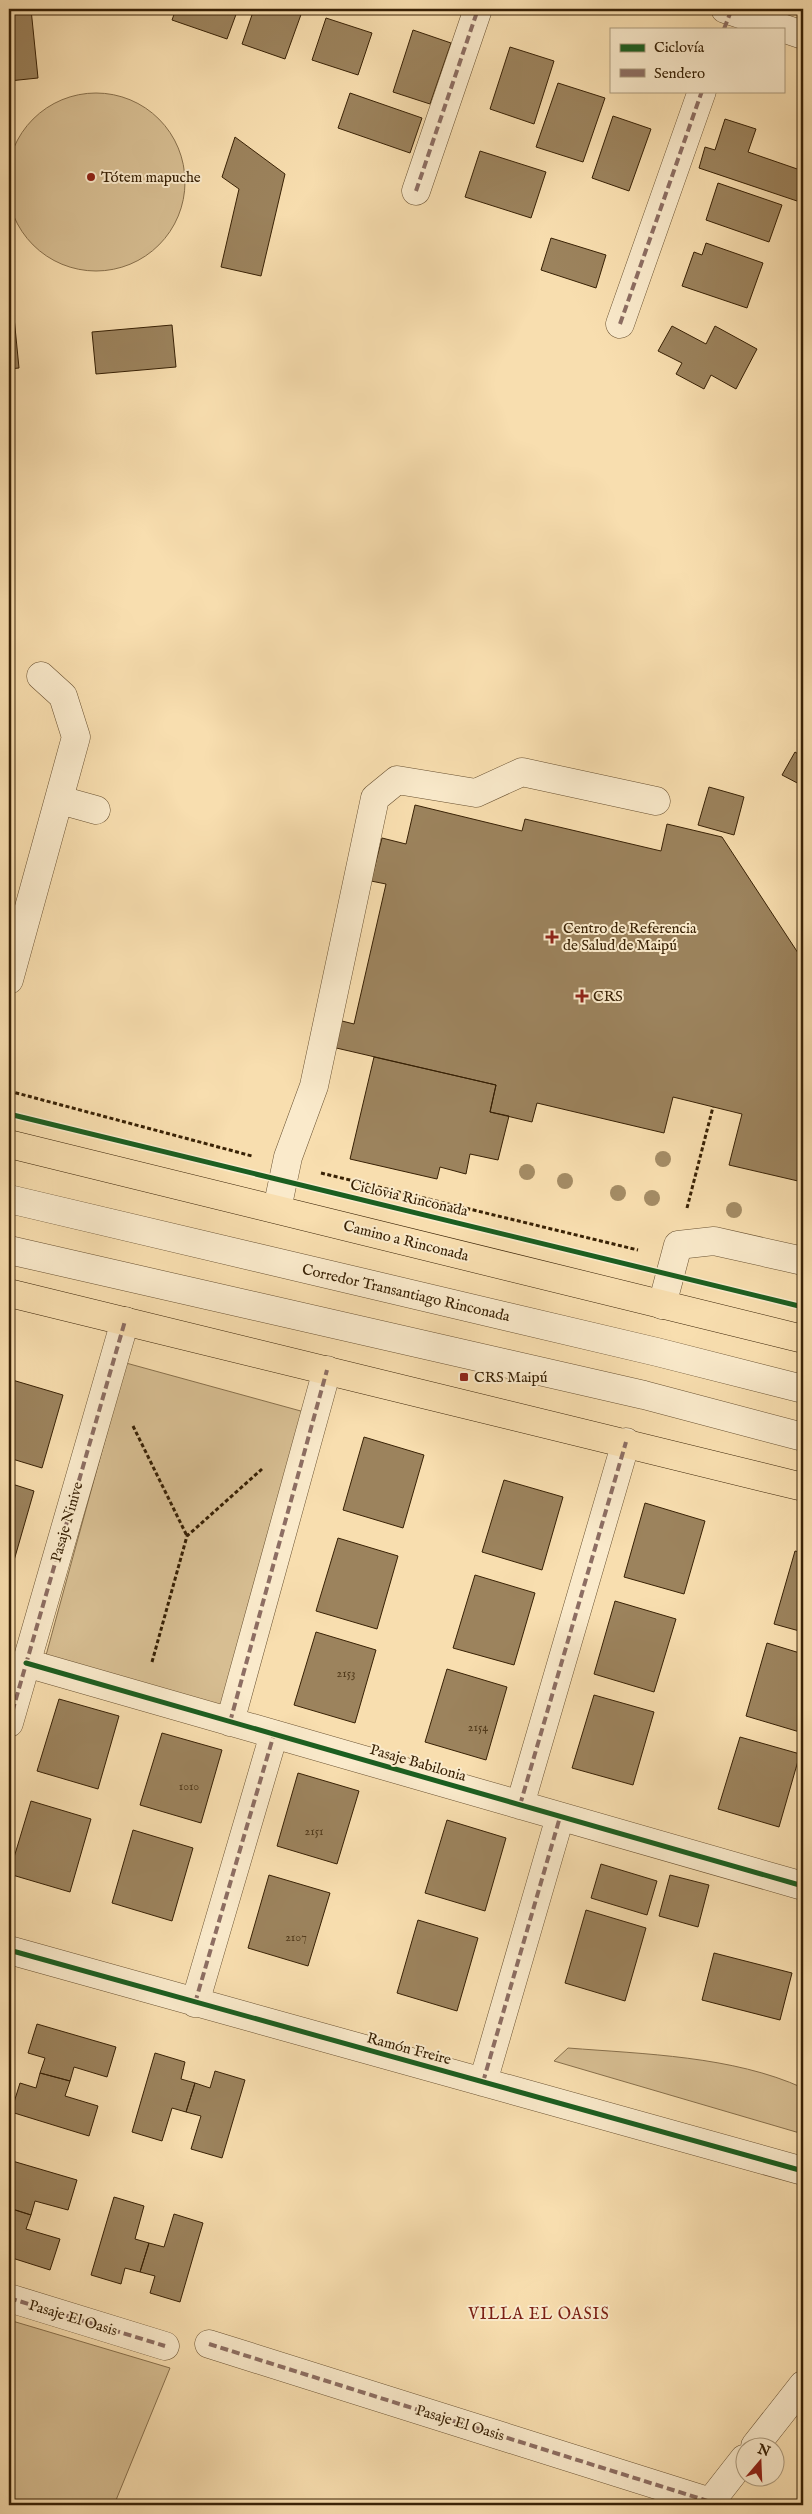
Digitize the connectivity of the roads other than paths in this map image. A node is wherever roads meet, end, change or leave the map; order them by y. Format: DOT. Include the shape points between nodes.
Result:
graph roads {
  1 [pos="478,9"];
  2 [pos="726,16"];
  3 [pos="775,28"];
  4 [pos="784,30"];
  5 [pos="803,35"];
  6 [pos="702,92"];
  7 [pos="416,192"];
  8 [pos="620,324"];
  9 [pos="41,676"];
  10 [pos="60,800"];
  11 [pos="656,801"];
  12 [pos="96,810"];
  13 [pos="9,980"];
  14 [pos="9,1144"];
  15 [pos="9,1199"];
  16 [pos="277,1209"];
  17 [pos="9,1250"];
  18 [pos="803,1261"];
  19 [pos="9,1293"];
  20 [pos="662,1305"];
  21 [pos="125,1321"];
  22 [pos="803,1339"];
  23 [pos="327,1370"];
  24 [pos="803,1389"];
  25 [pos="803,1437"];
  26 [pos="626,1442"];
  27 [pos="803,1487"];
  28 [pos="26,1663"];
  29 [pos="9,1722"];
  30 [pos="230,1722"];
  31 [pos="274,1734"];
  32 [pos="520,1805"];
  33 [pos="560,1816"];
  34 [pos="803,1886"];
  35 [pos="9,1950"];
  36 [pos="195,2003"];
  37 [pos="483,2082"];
  38 [pos="803,2171"];
  39 [pos="9,2298"];
  40 [pos="209,2344"];
  41 [pos="165,2346"];
  42 [pos="803,2385"];
  43 [pos="763,2436"];
  44 [pos="734,2472"];
  45 [pos="710,2504"];
  1 -- 7 [label="street"];
  2 -- 3 [label="street"];
  4 -- 5 [label="street"];
  6 -- 8 [label="street"];
  9 -- 10 [label="street" via="63,696 76,737"];
  10 -- 12 [label="street"];
  10 -- 13 [label="street"];
  11 -- 16 [label="street" via="522,772 476,793 397,780 375,798 314,1086 287,1165"];
  14 -- 16 [label="main road, Camino a Rinconada"];
  15 -- 24 [label="street, Corredor Transantiago Rinconada"];
  16 -- 20 [label="main road, Camino a Rinconada"];
  17 -- 25 [label="street" via="644,1395"];
  18 -- 20 [label="street" via="714,1241 676,1252"];
  19 -- 21 [label="main road"];
  20 -- 22 [label="main road, Camino a Rinconada"];
  21 -- 23 [label="main road"];
  21 -- 28 [label="street, Pasaje Ninive"];
  23 -- 26 [label="main road"];
  23 -- 30 [label="street"];
  26 -- 27 [label="main road"];
  26 -- 32 [label="street"];
  28 -- 29 [label="street, Pasaje Ninive"];
  28 -- 30 [label="street, Pasaje Babilonia"];
  30 -- 31 [label="street, Pasaje Babilonia"];
  31 -- 32 [label="street, Pasaje Babilonia"];
  31 -- 36 [label="street"];
  32 -- 33 [label="street, Pasaje Babilonia"];
  33 -- 34 [label="street, Pasaje Babilonia"];
  33 -- 37 [label="street"];
  35 -- 36 [label="street, Ramón Freire"];
  36 -- 37 [label="street, Ramón Freire"];
  37 -- 38 [label="street, Ramón Freire"];
  39 -- 41 [label="street, Pasaje El Oasis"];
  40 -- 45 [label="street, Pasaje El Oasis"];
  42 -- 43 [label="street"];
  44 -- 45 [label="street"];
}
